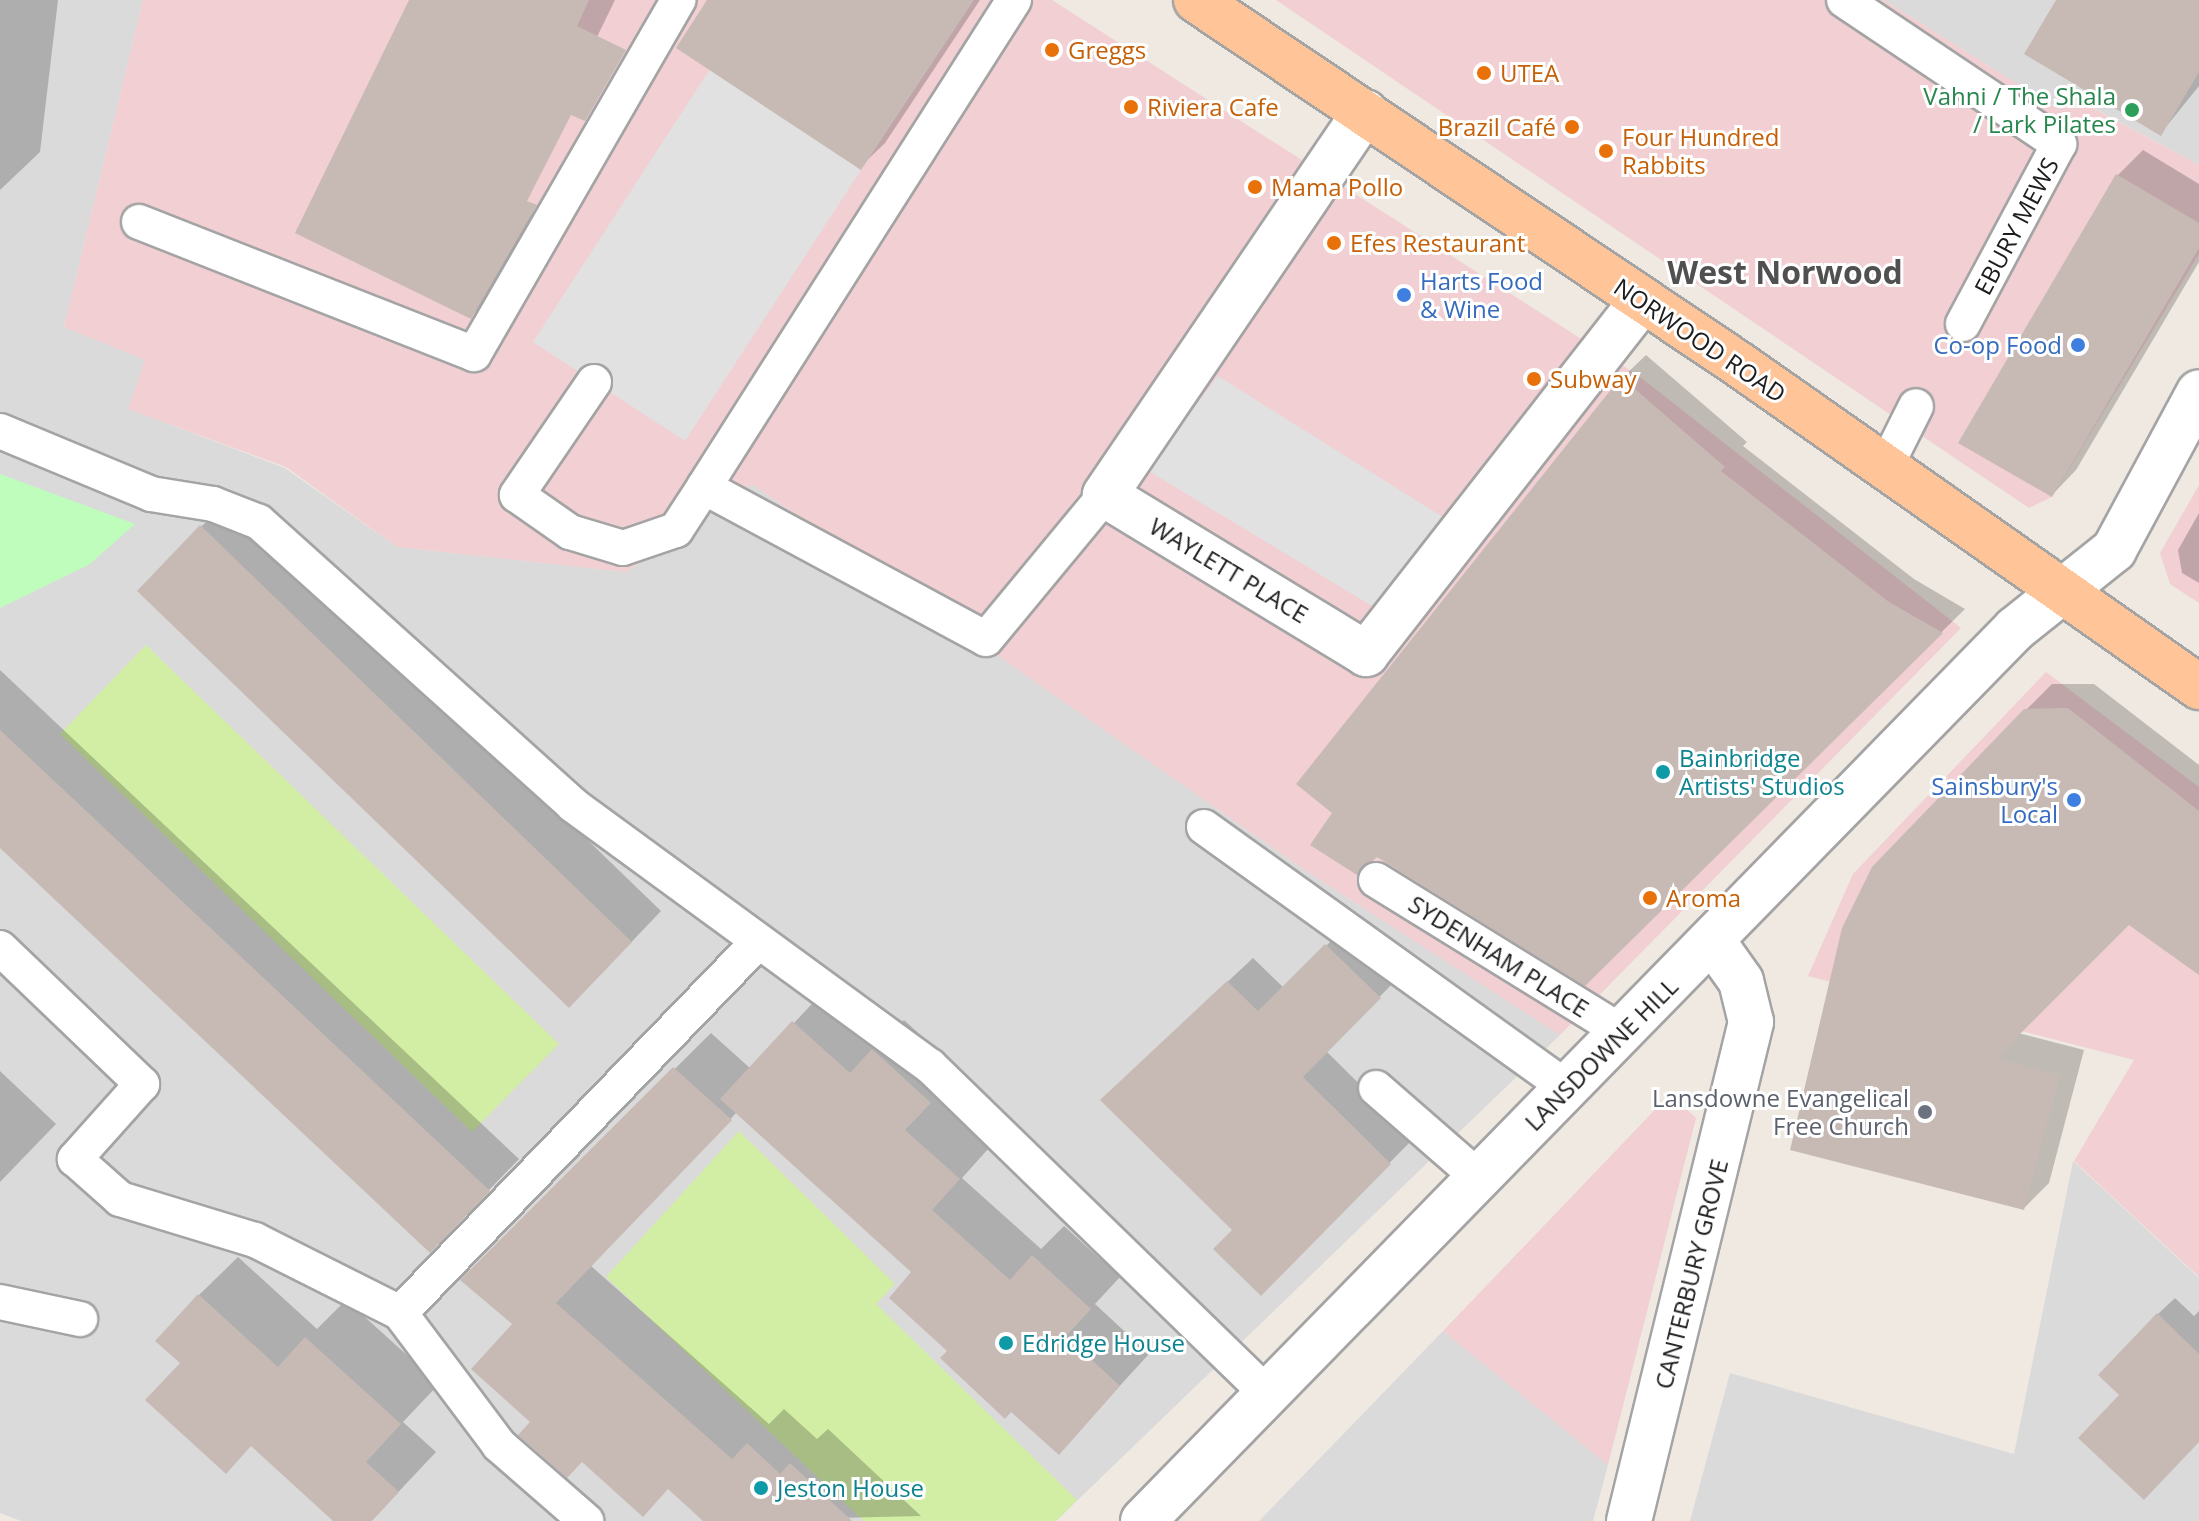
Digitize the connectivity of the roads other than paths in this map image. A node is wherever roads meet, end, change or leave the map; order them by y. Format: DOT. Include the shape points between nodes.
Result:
graph roads {
  1 [pos="678,0"];
  2 [pos="1014,0"];
  3 [pos="1196,0"];
  4 [pos="1844,0"];
  5 [pos="1365,112"];
  6 [pos="139,222"];
  7 [pos="1642,301"];
  8 [pos="1963,324"];
  9 [pos="594,382"];
  10 [pos="2199,392"];
  11 [pos="1916,406"];
  12 [pos="0,431"];
  13 [pos="1885,468"];
  14 [pos="704,487"];
  15 [pos="1105,495"];
  16 [pos="2065,595"];
  17 [pos="2199,687"];
  18 [pos="1204,827"];
  19 [pos="1376,880"];
  20 [pos="1712,940"];
  21 [pos="758,942"];
  22 [pos="0,948"];
  23 [pos="1622,1032"];
  24 [pos="1376,1088"];
  25 [pos="1567,1088"];
  26 [pos="1478,1177"];
  27 [pos="0,1302"];
  28 [pos="400,1313"];
  29 [pos="80,1319"];
  30 [pos="1265,1392"];
  31 [pos="586,1521"];
  32 [pos="1143,1521"];
  33 [pos="1629,1521"];
  1 -- 6 [label="lane" via="474,354"];
  2 -- 14 [label="lane"];
  3 -- 5 [label="main road, NORWOOD ROAD"];
  4 -- 8 [label="lane, EBURY MEWS" via="2059,144"];
  5 -- 7 [label="main road, NORWOOD ROAD"];
  5 -- 15 [label="street"];
  7 -- 13 [label="main road, NORWOOD ROAD"];
  7 -- 15 [label="street, WAYLETT PLACE" via="1366,654"];
  9 -- 14 [label="lane" via="517,495 570,532 623,548 676,530"];
  10 -- 16 [label="street, LANSDOWNE HILL" via="2121,539"];
  11 -- 13 [label="lane"];
  12 -- 21 [label="lane" via="151,494 213,504 259,522 573,805"];
  13 -- 16 [label="main road, NORWOOD ROAD"];
  14 -- 15 [label="lane" via="986,639"];
  16 -- 17 [label="main road, NORWOOD ROAD"];
  16 -- 20 [label="street, LANSDOWNE HILL" via="2015,629"];
  18 -- 25 [label="lane"];
  19 -- 23 [label="lane, SYDENHAM PLACE"];
  20 -- 23 [label="street, LANSDOWNE HILL"];
  20 -- 33 [label="street, CANTERBURY GROVE" via="1741,981 1751,1022"];
  21 -- 28 [label="lane"];
  21 -- 30 [label="lane" via="930,1066"];
  22 -- 28 [label="lane" via="142,1084 75,1159 120,1199 255,1240"];
  23 -- 25 [label="street, LANSDOWNE HILL"];
  24 -- 26 [label="lane"];
  25 -- 26 [label="street, LANSDOWNE HILL"];
  26 -- 30 [label="street, LANSDOWNE HILL"];
  27 -- 29 [label="lane"];
  28 -- 31 [label="lane" via="499,1445"];
  30 -- 32 [label="street, LANSDOWNE HILL"];
}
